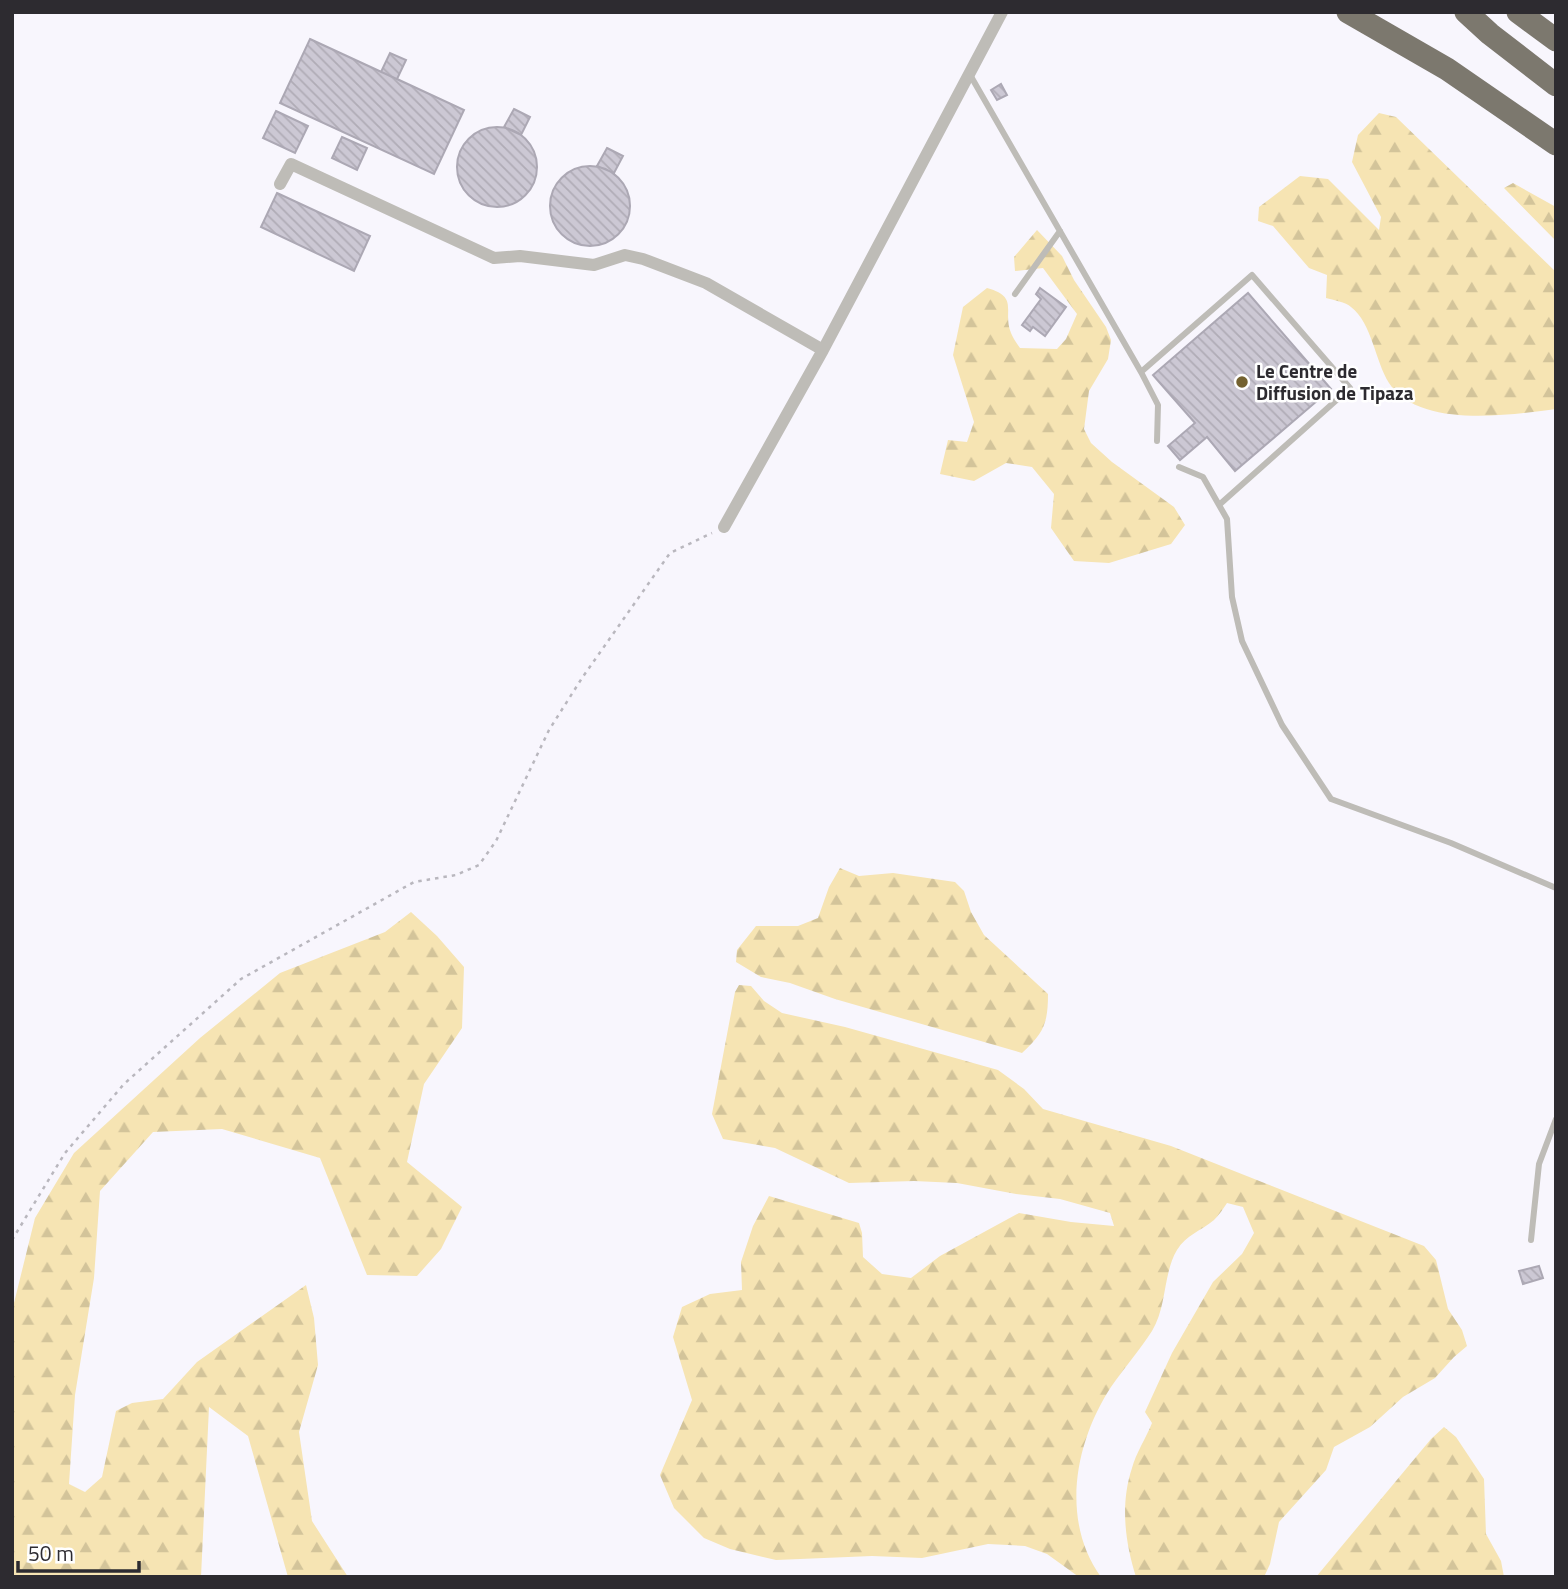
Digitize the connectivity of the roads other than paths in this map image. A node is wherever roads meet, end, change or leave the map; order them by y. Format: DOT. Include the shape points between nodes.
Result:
graph roads {
  1 [pos="1002,12"];
  2 [pos="1348,12"];
  3 [pos="1466,12"];
  4 [pos="1518,12"];
  5 [pos="1556,40"];
  6 [pos="969,73"];
  7 [pos="1556,85"];
  8 [pos="1556,144"];
  9 [pos="281,184"];
  10 [pos="1060,231"];
  11 [pos="1015,294"];
  12 [pos="823,350"];
  13 [pos="1141,372"];
  14 [pos="1157,441"];
  15 [pos="1179,467"];
  16 [pos="1219,505"];
  17 [pos="724,527"];
  18 [pos="1556,888"];
  19 [pos="1556,1119"];
  20 [pos="1531,1240"];
  1 -- 6 [label="street"];
  2 -- 8 [label="highway" via="1447,69"];
  3 -- 7 [label="highway"];
  4 -- 5 [label="highway"];
  6 -- 10 [label="lane"];
  6 -- 12 [label="street"];
  9 -- 12 [label="street" via="291,164 494,258 520,256 594,265 625,255 643,259 706,283"];
  10 -- 11 [label="lane"];
  10 -- 13 [label="lane"];
  12 -- 17 [label="street"];
  13 -- 14 [label="lane" via="1158,405"];
  13 -- 16 [label="lane" via="1252,275 1350,388"];
  15 -- 16 [label="lane" via="1203,477"];
  16 -- 18 [label="lane" via="1227,519 1232,597 1242,641 1282,725 1331,799 1451,842"];
  19 -- 20 [label="lane" via="1539,1164"];
}
